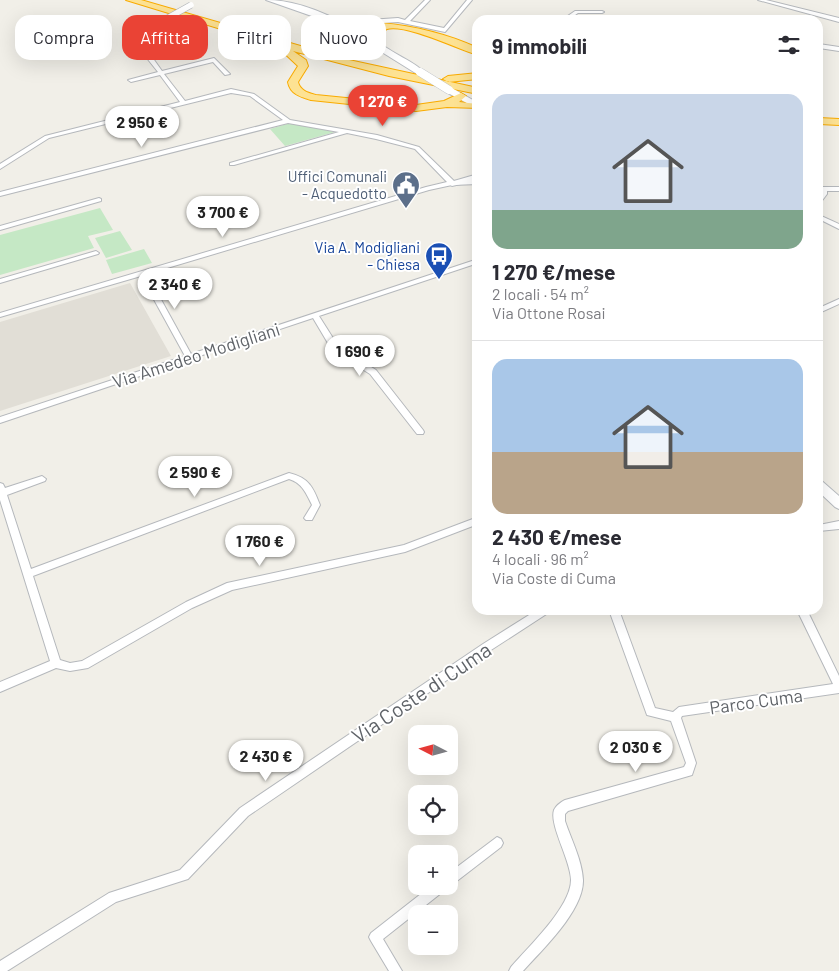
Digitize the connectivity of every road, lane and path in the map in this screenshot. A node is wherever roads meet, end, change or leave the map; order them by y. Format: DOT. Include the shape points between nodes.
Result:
graph roads {
  1 [pos="131,0"];
  2 [pos="146,0"];
  3 [pos="196,0"];
  4 [pos="269,0"];
  5 [pos="428,0"];
  6 [pos="470,0"];
  7 [pos="760,0"];
  8 [pos="602,12"];
  9 [pos="315,15"];
  10 [pos="573,15"];
  11 [pos="386,20"];
  12 [pos="839,20"];
  13 [pos="406,22"];
  14 [pos="218,27"];
  15 [pos="387,27"];
  16 [pos="823,47"];
  17 [pos="291,49"];
  18 [pos="839,49"];
  19 [pos="472,50"];
  20 [pos="386,51"];
  21 [pos="291,54"];
  22 [pos="361,68"];
  23 [pos="299,72"];
  24 [pos="159,74"];
  25 [pos="227,74"];
  26 [pos="424,75"];
  27 [pos="472,77"];
  28 [pos="131,80"];
  29 [pos="472,86"];
  30 [pos="449,90"];
  31 [pos="472,90"];
  32 [pos="461,96"];
  33 [pos="442,103"];
  34 [pos="472,103"];
  35 [pos="184,104"];
  36 [pos="472,106"];
  37 [pos="823,117"];
  38 [pos="839,118"];
  39 [pos="288,121"];
  40 [pos="823,121"];
  41 [pos="839,122"];
  42 [pos="348,132"];
  43 [pos="232,164"];
  44 [pos="0,167"];
  45 [pos="472,178"];
  46 [pos="452,182"];
  47 [pos="472,182"];
  48 [pos="823,189"];
  49 [pos="839,189"];
  50 [pos="0,194"];
  51 [pos="99,200"];
  52 [pos="0,218"];
  53 [pos="823,219"];
  54 [pos="2,227"];
  55 [pos="839,227"];
  56 [pos="96,253"];
  57 [pos="472,263"];
  58 [pos="143,273"];
  59 [pos="0,281"];
  60 [pos="839,301"];
  61 [pos="823,308"];
  62 [pos="0,315"];
  63 [pos="315,315"];
  64 [pos="189,357"];
  65 [pos="0,420"];
  66 [pos="420,432"];
  67 [pos="42,480"];
  68 [pos="823,489"];
  69 [pos="1,490"];
  70 [pos="839,504"];
  71 [pos="309,518"];
  72 [pos="472,522"];
  73 [pos="839,525"];
  74 [pos="823,527"];
  75 [pos="29,574"];
  76 [pos="537,615"];
  77 [pos="616,615"];
  78 [pos="804,615"];
  79 [pos="56,663"];
  80 [pos="0,687"];
  81 [pos="839,688"];
  82 [pos="675,717"];
  83 [pos="497,843"];
  84 [pos="458,873"];
  85 [pos="429,895"];
  86 [pos="0,968"];
  87 [pos="396,971"];
  88 [pos="515,971"];
  1 -- 14 [label="highway"];
  2 -- 26 [label="highway" via="326,54"];
  3 -- 24 [label="street, bridge" via="166,19 149,57"];
  4 -- 9 [label="street"];
  5 -- 13 [label="street"];
  6 -- 13 [label="street" via="445,30"];
  7 -- 12 [label="street"];
  8 -- 10 [label="street"];
  11 -- 13 [label="street"];
  15 -- 19 [label="highway" via="415,30"];
  16 -- 18 [label="street"];
  17 -- 22 [label="highway"];
  20 -- 26 [label="street"];
  21 -- 23 [label="highway" via="300,59 303,66"];
  22 -- 23 [label="highway" via="317,66"];
  22 -- 31 [label="highway"];
  23 -- 33 [label="highway" via="293,82 294,87 310,97 416,108"];
  24 -- 25 [label="street" via="214,60"];
  24 -- 28 [label="street"];
  24 -- 35 [label="street"];
  26 -- 27 [label="highway"];
  26 -- 29 [label="highway"];
  26 -- 30 [label="street, bridge"];
  30 -- 32 [label="street"];
  30 -- 33 [label="highway"];
  32 -- 33 [label="highway"];
  32 -- 34 [label="street"];
  33 -- 36 [label="highway"];
  35 -- 39 [label="street" via="231,91 244,92"];
  35 -- 44 [label="street" via="47,137"];
  37 -- 38 [label="highway"];
  39 -- 42 [label="street"];
  39 -- 50 [label="street"];
  40 -- 41 [label="highway"];
  42 -- 43 [label="street"];
  42 -- 46 [label="street" via="417,148"];
  45 -- 46 [label="street"];
  46 -- 47 [label="street"];
  46 -- 58 [label="street"];
  48 -- 49 [label="street"];
  51 -- 54 [label="street"];
  52 -- 54 [label="street"];
  53 -- 55 [label="street"];
  56 -- 59 [label="street"];
  57 -- 63 [label="street, Via Amedeo Modigliani"];
  58 -- 62 [label="street"];
  58 -- 64 [label="street"];
  60 -- 61 [label="street"];
  63 -- 64 [label="street, Via Amedeo Modigliani"];
  63 -- 66 [label="street" via="335,348 373,372"];
  64 -- 65 [label="street, Via Amedeo Modigliani"];
  67 -- 69 [label="street"];
  68 -- 70 [label="street"];
  69 -- 75 [label="street"];
  71 -- 75 [label="street" via="316,505 306,483 289,476"];
  72 -- 79 [label="street" via="405,548 230,586 189,605 84,665 70,667"];
  73 -- 74 [label="street"];
  75 -- 79 [label="street"];
  76 -- 86 [label="street, Via Coste di Cuma" via="244,812 184,875 113,897"];
  77 -- 82 [label="street" via="650,712"];
  78 -- 81 [label="street, Parco Cuma"];
  79 -- 80 [label="street"];
  81 -- 82 [label="street, Parco Cuma" via="678,712"];
  82 -- 88 [label="street" via="691,763 688,771 565,806 559,812 577,881 576,895"];
  83 -- 84 [label="street"];
  85 -- 87 [label="street" via="375,937"];
}
